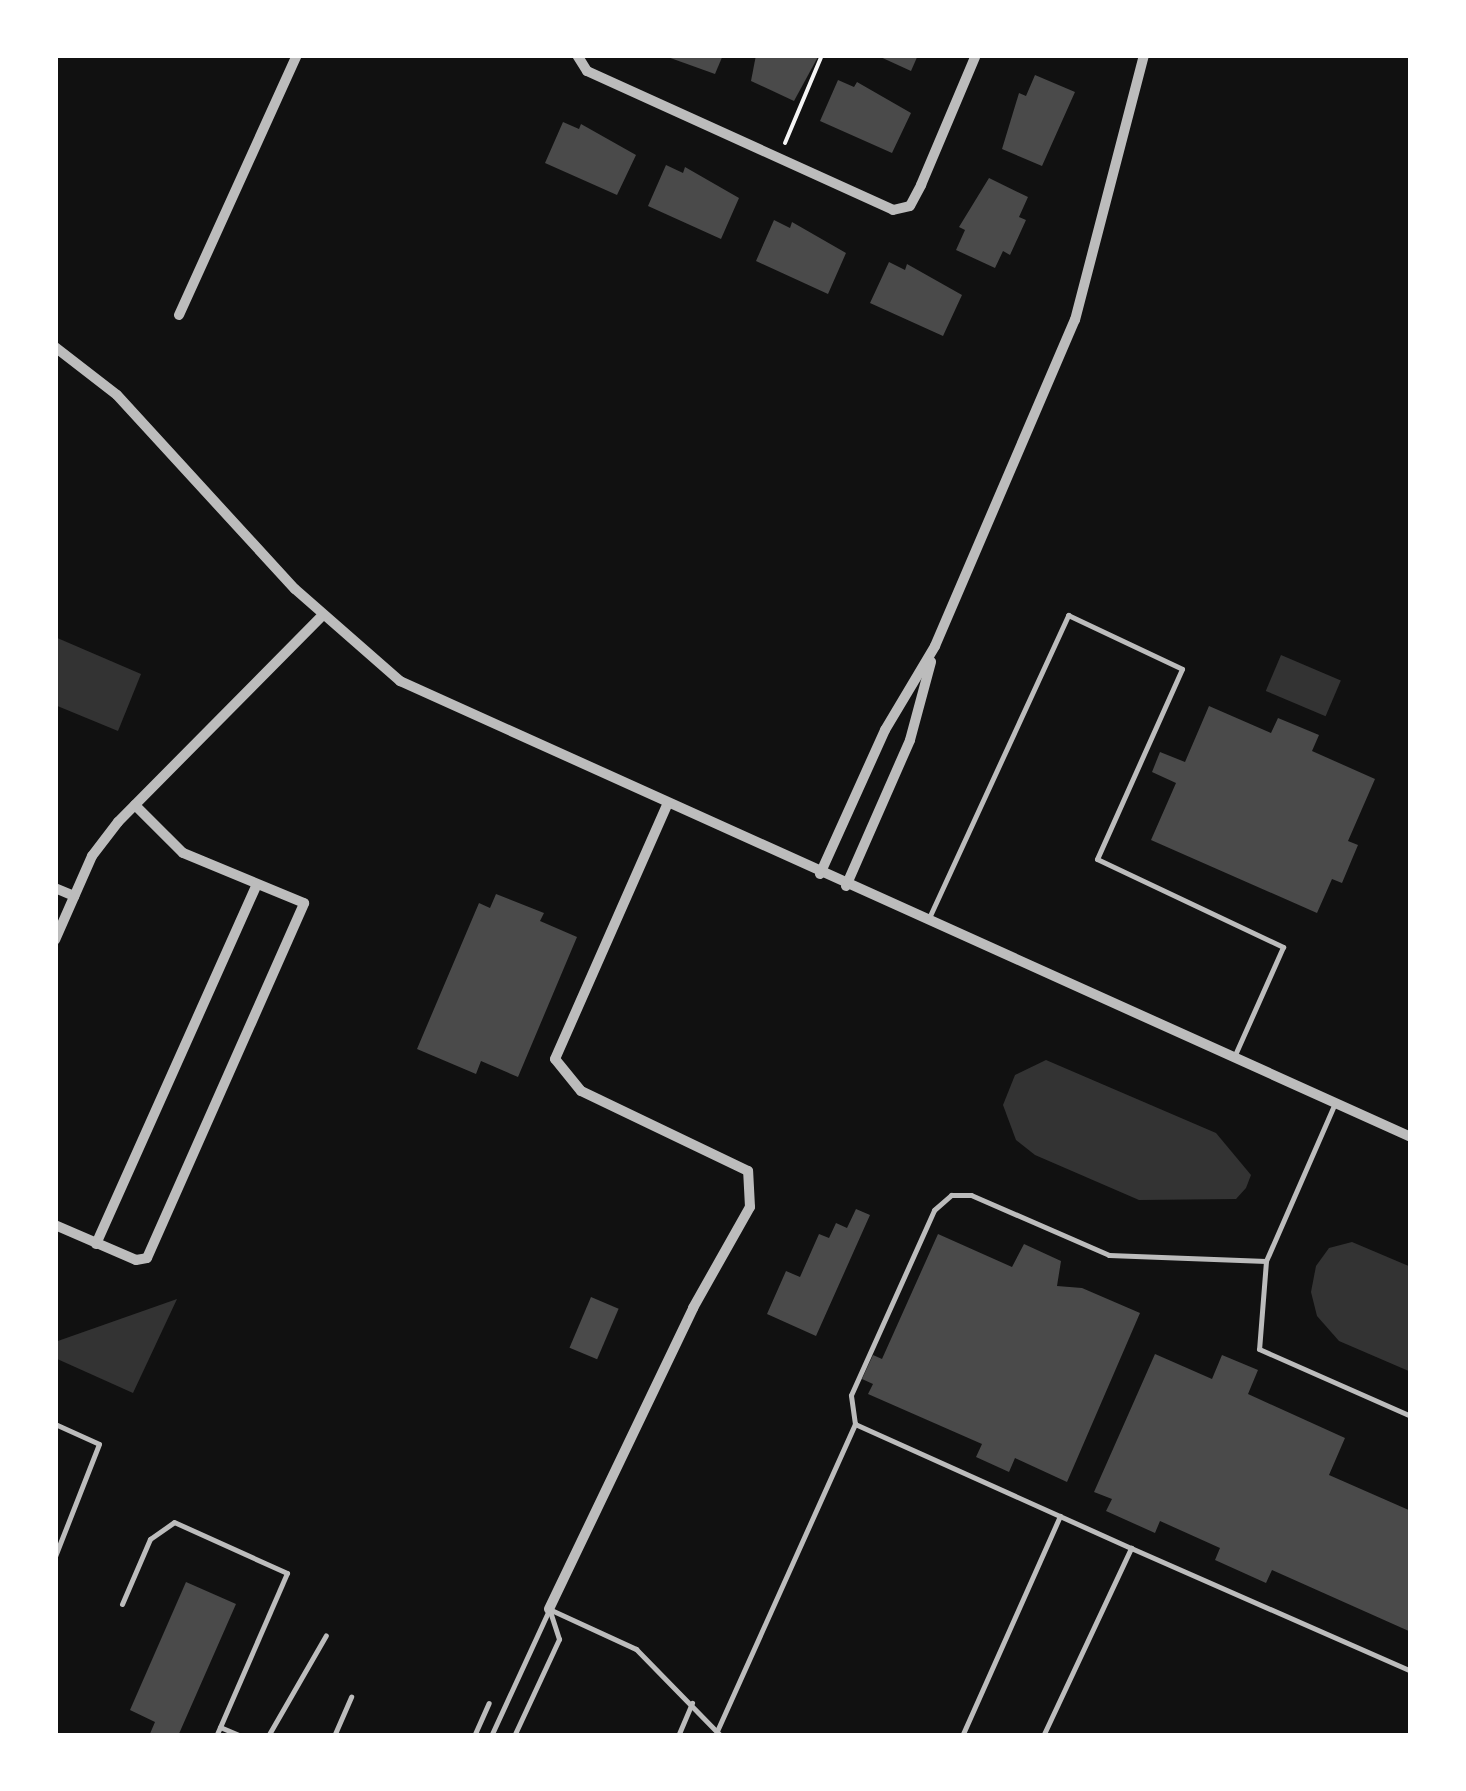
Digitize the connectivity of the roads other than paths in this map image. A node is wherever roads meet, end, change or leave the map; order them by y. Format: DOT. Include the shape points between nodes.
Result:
graph roads {
  1 [pos="298,55"];
  2 [pos="576,55"];
  3 [pos="976,55"];
  4 [pos="1144,55"];
  5 [pos="179,315"];
  6 [pos="55,348"];
  7 [pos="322,616"];
  8 [pos="936,646"];
  9 [pos="135,805"];
  10 [pos="667,805"];
  11 [pos="820,874"];
  12 [pos="257,884"];
  13 [pos="846,886"];
  14 [pos="55,888"];
  15 [pos="74,896"];
  16 [pos="926,922"];
  17 [pos="55,940"];
  18 [pos="1234,1058"];
  19 [pos="1335,1104"];
  20 [pos="1411,1138"];
  21 [pos="55,1225"];
  22 [pos="96,1244"];
  23 [pos="1266,1261"];
  24 [pos="1411,1416"];
  25 [pos="55,1424"];
  26 [pos="856,1424"];
  27 [pos="1060,1516"];
  28 [pos="1132,1548"];
  29 [pos="55,1556"];
  30 [pos="122,1604"];
  31 [pos="549,1609"];
  32 [pos="326,1635"];
  33 [pos="1411,1671"];
  34 [pos="351,1697"];
  35 [pos="489,1703"];
  36 [pos="692,1703"];
  37 [pos="220,1727"];
  38 [pos="719,1734"];
  39 [pos="216,1736"];
  40 [pos="241,1736"];
  41 [pos="268,1736"];
  42 [pos="334,1736"];
  43 [pos="474,1736"];
  44 [pos="491,1736"];
  45 [pos="514,1736"];
  46 [pos="678,1736"];
  47 [pos="962,1736"];
  48 [pos="1044,1736"];
  1 -- 5 [label="street"];
  2 -- 3 [label="street" via="587,72 893,210 910,206"];
  4 -- 8 [label="street" via="1075,320"];
  6 -- 7 [label="street" via="117,395"];
  7 -- 9 [label="street"];
  7 -- 10 [label="street" via="426,696"];
  8 -- 11 [label="street" via="885,730"];
  8 -- 13 [label="street" via="910,740"];
  9 -- 12 [label="street" via="183,853"];
  9 -- 15 [label="street" via="92,856"];
  10 -- 11 [label="street"];
  10 -- 31 [label="street" via="555,1059 581,1091 748,1171 750,1207 693,1308"];
  11 -- 13 [label="street"];
  12 -- 22 [label="street"];
  12 -- 22 [label="street" via="304,903 159,1240 147,1258 136,1260"];
  13 -- 16 [label="street"];
  14 -- 15 [label="street"];
  15 -- 17 [label="street"];
  16 -- 18 [label="street"];
  16 -- 18 [label="lane" via="1068,615 1182,669 1097,858 1283,947"];
  18 -- 19 [label="street"];
  19 -- 20 [label="street"];
  19 -- 23 [label="lane"];
  21 -- 22 [label="street"];
  23 -- 24 [label="lane" via="1259,1349"];
  23 -- 26 [label="lane" via="1109,1255 971,1196 951,1195 934,1210 851,1395"];
  25 -- 29 [label="lane" via="99,1444"];
  26 -- 27 [label="lane"];
  26 -- 38 [label="lane"];
  27 -- 28 [label="lane"];
  27 -- 47 [label="lane"];
  28 -- 33 [label="lane"];
  28 -- 48 [label="lane"];
  30 -- 37 [label="lane" via="150,1539 174,1522 287,1573"];
  31 -- 36 [label="lane" via="636,1649"];
  31 -- 44 [label="lane"];
  31 -- 45 [label="lane" via="559,1639"];
  32 -- 41 [label="lane"];
  34 -- 42 [label="lane"];
  35 -- 43 [label="lane"];
  36 -- 38 [label="lane"];
  36 -- 46 [label="lane"];
  37 -- 39 [label="lane"];
  37 -- 40 [label="lane"];
}
